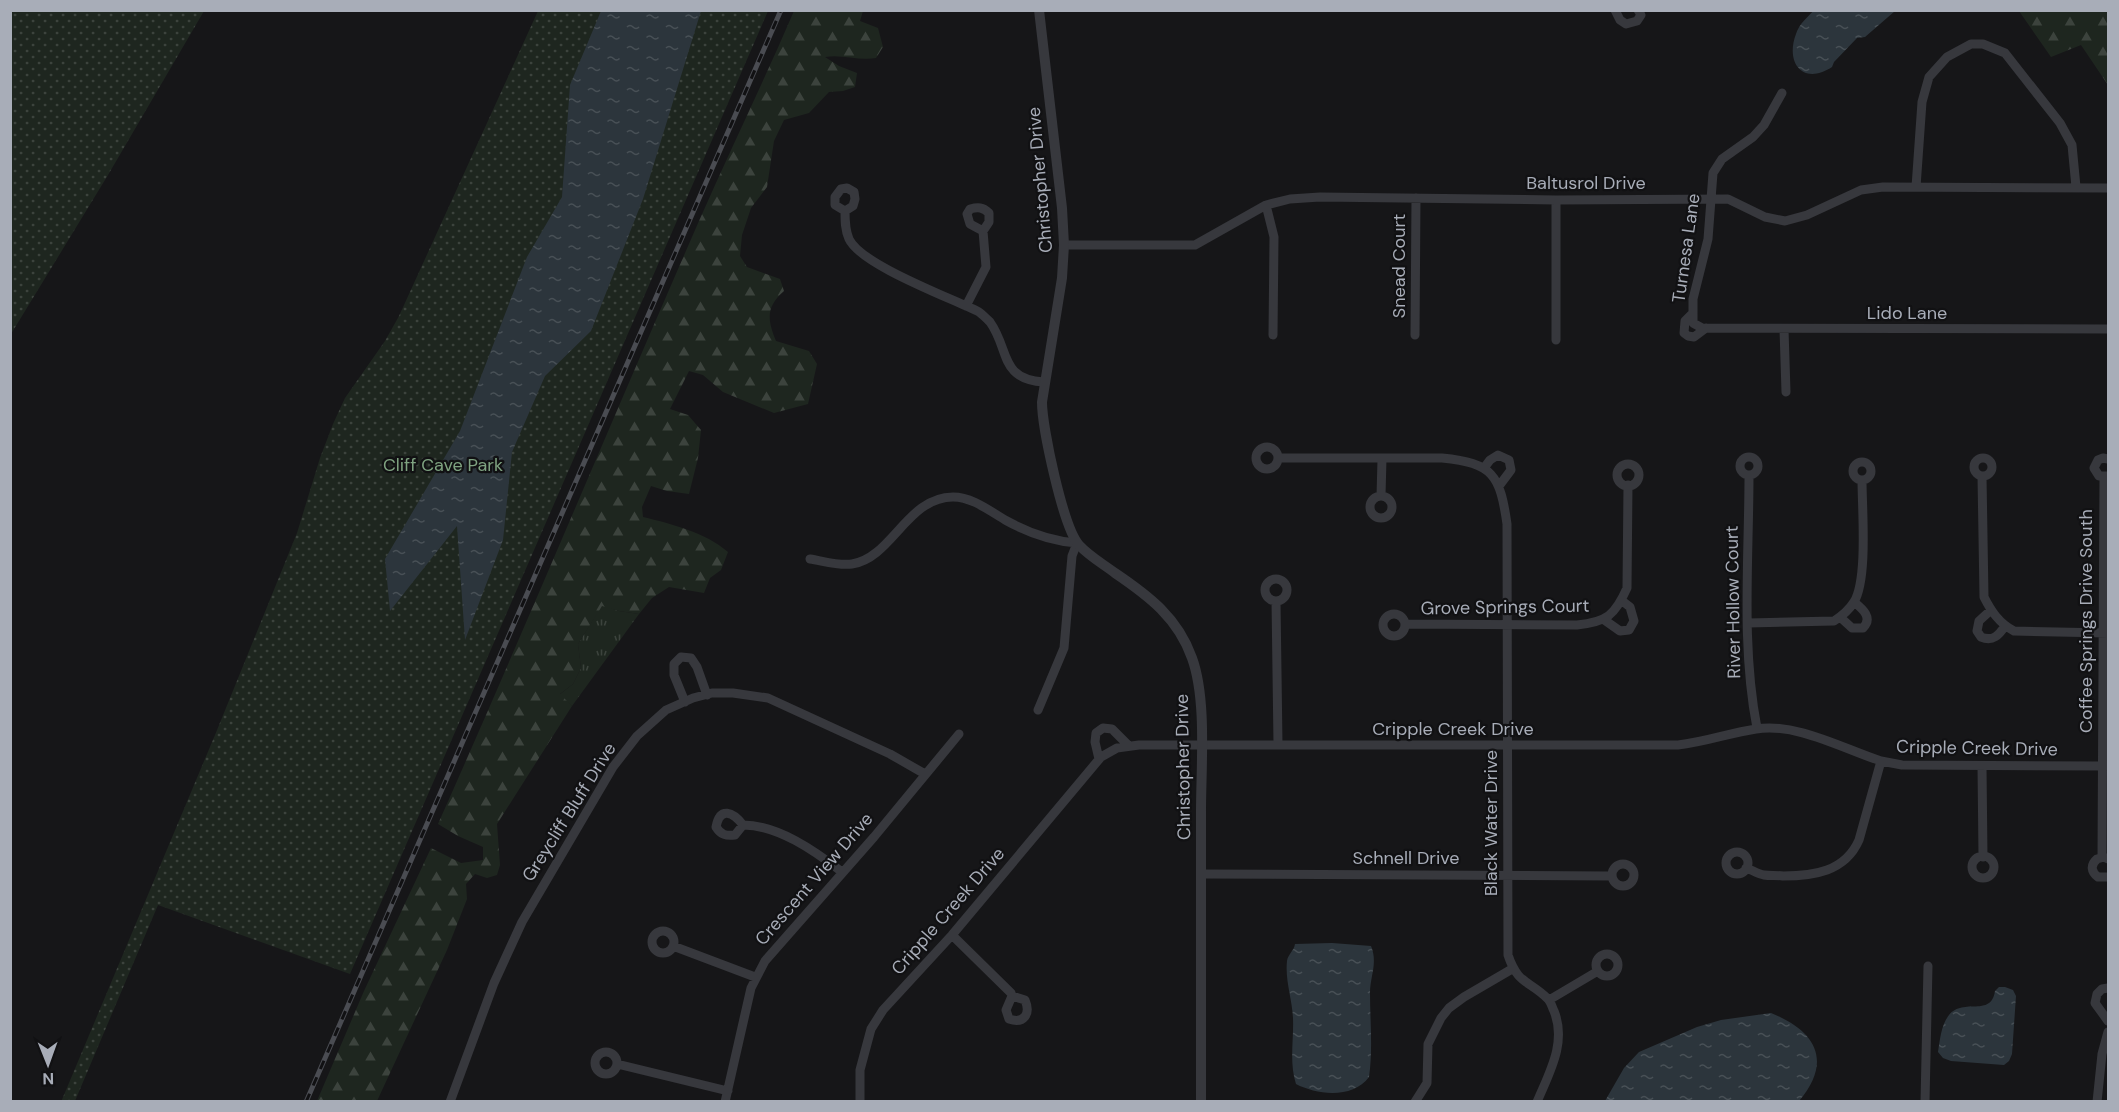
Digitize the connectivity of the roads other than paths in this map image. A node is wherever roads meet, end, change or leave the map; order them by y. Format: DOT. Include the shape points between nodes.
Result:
graph roads {
  1 [pos="1039,10"];
  2 [pos="1615,10"];
  3 [pos="1638,10"];
  4 [pos="1782,93"];
  5 [pos="1916,187"];
  6 [pos="2076,188"];
  7 [pos="2109,188"];
  8 [pos="1416,198"];
  9 [pos="1711,199"];
  10 [pos="1556,200"];
  11 [pos="1266,205"];
  12 [pos="845,211"];
  13 [pos="983,231"];
  14 [pos="1064,245"];
  15 [pos="966,306"];
  16 [pos="1701,328"];
  17 [pos="1784,329"];
  18 [pos="2109,329"];
  19 [pos="1415,334"];
  20 [pos="1273,335"];
  21 [pos="1556,340"];
  22 [pos="1044,382"];
  23 [pos="1786,392"];
  24 [pos="1278,458"];
  25 [pos="1382,459"];
  26 [pos="2109,459"];
  27 [pos="1484,468"];
  28 [pos="1749,475"];
  29 [pos="1982,476"];
  30 [pos="2106,476"];
  31 [pos="1862,480"];
  32 [pos="1628,485"];
  33 [pos="1499,486"];
  34 [pos="1381,496"];
  35 [pos="1077,543"];
  36 [pos="810,559"];
  37 [pos="1622,600"];
  38 [pos="1276,601"];
  39 [pos="1854,602"];
  40 [pos="1990,610"];
  41 [pos="1840,618"];
  42 [pos="1604,619"];
  43 [pos="1748,623"];
  44 [pos="1405,624"];
  45 [pos="1508,625"];
  46 [pos="2005,626"];
  47 [pos="2106,633"];
  48 [pos="707,694"];
  49 [pos="685,702"];
  50 [pos="1038,710"];
  51 [pos="1757,728"];
  52 [pos="959,734"];
  53 [pos="1278,744"];
  54 [pos="1201,745"];
  55 [pos="1129,746"];
  56 [pos="1508,746"];
  57 [pos="1100,759"];
  58 [pos="1881,761"];
  59 [pos="1982,766"];
  60 [pos="2106,766"];
  61 [pos="925,774"];
  62 [pos="742,825"];
  63 [pos="1983,857"];
  64 [pos="2105,858"];
  65 [pos="1746,868"];
  66 [pos="842,872"];
  67 [pos="1201,874"];
  68 [pos="1507,875"];
  69 [pos="1612,876"];
  70 [pos="2109,877"];
  71 [pos="952,935"];
  72 [pos="673,946"];
  73 [pos="1928,966"];
  74 [pos="1512,969"];
  75 [pos="1598,972"];
  76 [pos="755,977"];
  77 [pos="2109,988"];
  78 [pos="1012,996"];
  79 [pos="1549,1000"];
  80 [pos="2109,1021"];
  81 [pos="2109,1032"];
  82 [pos="617,1064"];
  83 [pos="728,1090"];
  84 [pos="450,1101"];
  85 [pos="726,1101"];
  86 [pos="860,1101"];
  87 [pos="1201,1101"];
  88 [pos="1415,1101"];
  89 [pos="1537,1101"];
  90 [pos="1925,1101"];
  91 [pos="2097,1101"];
  1 -- 14 [label="street, Christopher Drive"];
  2 -- 3 [label="street" via="1626,24 1637,21 1641,15"];
  4 -- 9 [label="street, Turnesa Lane" via="1759,131 1722,159 1713,173"];
  5 -- 6 [label="street, Baltusrol Drive"];
  5 -- 6 [label="street" via="1922,102 1929,77 1947,57 1971,44 1983,44 2005,54 2060,123 2072,145"];
  5 -- 9 [label="street, Baltusrol Drive" via="1860,190 1785,221 1765,217 1728,199"];
  6 -- 7 [label="street, Baltusrol Drive"];
  8 -- 10 [label="street, Baltusrol Drive"];
  8 -- 11 [label="street, Baltusrol Drive" via="1320,197"];
  8 -- 19 [label="street, Snead Court"];
  9 -- 10 [label="street, Baltusrol Drive"];
  9 -- 16 [label="street, Turnesa Lane" via="1708,239 1693,299 1693,323"];
  10 -- 21 [label="street"];
  11 -- 14 [label="street, Baltusrol Drive" via="1195,245"];
  11 -- 20 [label="street" via="1274,237"];
  12 -- 15 [label="street" via="849,240 859,252"];
  13 -- 15 [label="street" via="986,267"];
  14 -- 22 [label="street, Christopher Drive"];
  15 -- 22 [label="street" via="991,323 1008,366 1026,379"];
  16 -- 17 [label="street, Lido Lane"];
  17 -- 18 [label="street, Lido Lane"];
  17 -- 23 [label="street"];
  22 -- 35 [label="street, Christopher Drive" via="1044,429 1066,518"];
  24 -- 25 [label="street"];
  25 -- 27 [label="street" via="1442,458 1469,461"];
  25 -- 34 [label="street"];
  26 -- 30 [label="street, Coffee Springs Drive South" via="2100,458 2094,465 2096,474"];
  27 -- 33 [label="street, Black Water Drive"];
  27 -- 33 [label="street" via="1498,456 1509,460 1511,470"];
  28 -- 43 [label="street, River Hollow Court"];
  29 -- 40 [label="street" via="1984,597"];
  30 -- 47 [label="street, Coffee Springs Drive South"];
  31 -- 39 [label="street" via="1861,581"];
  32 -- 37 [label="street" via="1627,588"];
  33 -- 45 [label="street, Black Water Drive" via="1507,524"];
  35 -- 36 [label="street" via="1029,532 981,506 953,497 926,504 865,560 850,564"];
  35 -- 50 [label="street" via="1072,556 1064,648"];
  35 -- 54 [label="street, Christopher Drive" via="1151,598 1179,632 1192,657 1199,684"];
  37 -- 42 [label="street, Grove Springs Court"];
  37 -- 42 [label="street, Grove Springs Court" via="1630,607 1634,621 1629,630 1620,631"];
  38 -- 53 [label="street"];
  39 -- 41 [label="street"];
  39 -- 41 [label="street" via="1863,609 1867,624 1852,628"];
  40 -- 46 [label="street"];
  40 -- 46 [label="street" via="1979,621 1977,631 1982,637 1995,637"];
  41 -- 43 [label="street"];
  42 -- 45 [label="street, Grove Springs Court" via="1578,625"];
  43 -- 51 [label="street, River Hollow Court"];
  44 -- 45 [label="street, Grove Springs Court"];
  45 -- 56 [label="street, Black Water Drive"];
  46 -- 47 [label="street" via="2019,632"];
  47 -- 60 [label="street, Coffee Springs Drive South"];
  48 -- 49 [label="street, Greycliff Bluff Drive"];
  48 -- 49 [label="street" via="691,658 681,657 674,664 674,675"];
  48 -- 61 [label="street, Greycliff Bluff Drive" via="768,698"];
  49 -- 84 [label="street, Greycliff Bluff Drive" via="666,710 637,736 614,767 522,922 494,983"];
  51 -- 56 [label="street, Cripple Creek Drive" via="1678,745"];
  51 -- 58 [label="street, Cripple Creek Drive" via="1814,736"];
  52 -- 61 [label="street, Crescent View Drive"];
  53 -- 54 [label="street, Cripple Creek Drive"];
  53 -- 56 [label="street, Cripple Creek Drive"];
  54 -- 55 [label="street, Cripple Creek Drive"];
  54 -- 67 [label="street, Christopher Drive"];
  55 -- 57 [label="street, Cripple Creek Drive"];
  55 -- 57 [label="street" via="1112,729 1103,728 1096,733 1095,742"];
  56 -- 68 [label="street, Black Water Drive"];
  57 -- 71 [label="street, Cripple Creek Drive"];
  58 -- 59 [label="street, Cripple Creek Drive"];
  58 -- 65 [label="street" via="1859,840 1843,862 1805,876 1764,875"];
  59 -- 60 [label="street, Cripple Creek Drive"];
  59 -- 63 [label="street"];
  60 -- 64 [label="street, Coffee Springs Drive South"];
  61 -- 66 [label="street, Crescent View Drive"];
  62 -- 66 [label="street" via="756,825 784,836 822,856"];
  64 -- 70 [label="street, Coffee Springs Drive South" via="2094,862 2093,872 2098,878"];
  66 -- 76 [label="street, Crescent View Drive" via="777,945"];
  67 -- 68 [label="street, Schnell Drive"];
  67 -- 87 [label="street, Christopher Drive"];
  68 -- 69 [label="street, Schnell Drive"];
  68 -- 74 [label="street, Black Water Drive" via="1508,955"];
  71 -- 78 [label="street"];
  71 -- 86 [label="street, Cripple Creek Drive" via="883,1010 871,1029 860,1070"];
  72 -- 76 [label="street"];
  73 -- 90 [label="street"];
  74 -- 79 [label="street" via="1518,978"];
  74 -- 88 [label="street" via="1464,997 1441,1018 1428,1044 1427,1083"];
  75 -- 79 [label="street"];
  76 -- 83 [label="street, Crescent View Drive"];
  77 -- 80 [label="street" via="2102,988 2095,1003"];
  79 -- 89 [label="street" via="1557,1020 1558,1047"];
  81 -- 91 [label="street" via="2102,1054"];
  82 -- 83 [label="street"];
  83 -- 85 [label="street, Crescent View Drive"];
}
